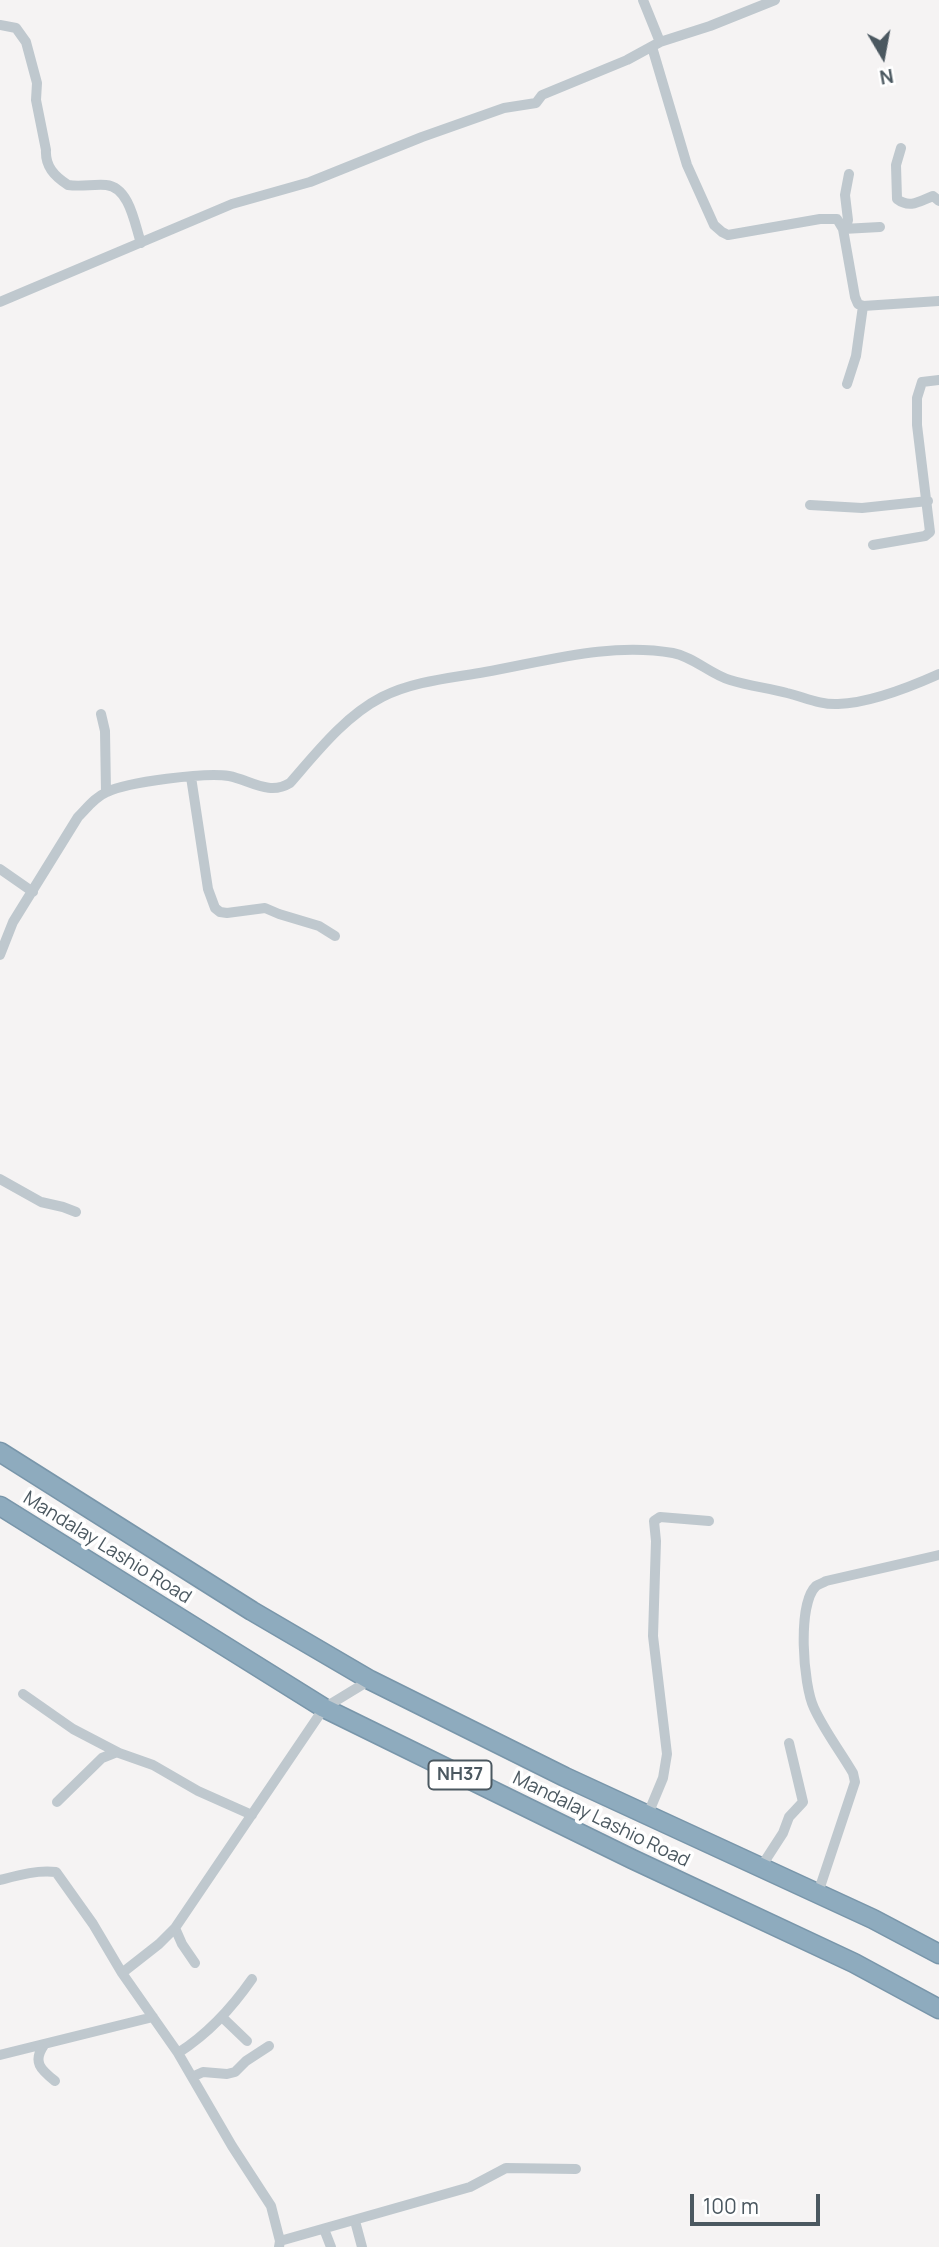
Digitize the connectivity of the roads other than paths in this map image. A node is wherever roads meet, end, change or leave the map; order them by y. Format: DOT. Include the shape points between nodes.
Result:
graph roads {
  1 [pos="643,0"];
  2 [pos="775,0"];
  3 [pos="0,25"];
  4 [pos="656,45"];
  5 [pos="901,148"];
  6 [pos="849,174"];
  7 [pos="939,201"];
  8 [pos="880,227"];
  9 [pos="844,230"];
  10 [pos="141,243"];
  11 [pos="939,301"];
  12 [pos="0,302"];
  13 [pos="863,306"];
  14 [pos="939,380"];
  15 [pos="847,384"];
  16 [pos="928,501"];
  17 [pos="810,505"];
  18 [pos="873,545"];
  19 [pos="939,674"];
  20 [pos="101,714"];
  21 [pos="191,776"];
  22 [pos="106,792"];
  23 [pos="0,869"];
  24 [pos="33,892"];
  25 [pos="335,936"];
  26 [pos="0,955"];
  27 [pos="0,1179"];
  28 [pos="76,1212"];
  29 [pos="0,1452"];
  30 [pos="0,1506"];
  31 [pos="709,1521"];
  32 [pos="939,1555"];
  33 [pos="370,1680"];
  34 [pos="23,1694"];
  35 [pos="324,1708"];
  36 [pos="789,1743"];
  37 [pos="117,1752"];
  38 [pos="57,1802"];
  39 [pos="648,1814"];
  40 [pos="252,1815"];
  41 [pos="761,1867"];
  42 [pos="0,1880"];
  43 [pos="818,1894"];
  44 [pos="175,1928"];
  45 [pos="939,1954"];
  46 [pos="195,1963"];
  47 [pos="122,1973"];
  48 [pos="252,1979"];
  49 [pos="939,2009"];
  50 [pos="153,2017"];
  51 [pos="223,2018"];
  52 [pos="247,2042"];
  53 [pos="44,2045"];
  54 [pos="269,2046"];
  55 [pos="178,2053"];
  56 [pos="0,2055"];
  57 [pos="192,2077"];
  58 [pos="55,2081"];
  59 [pos="576,2169"];
  60 [pos="355,2221"];
  61 [pos="324,2229"];
  62 [pos="280,2244"];
  63 [pos="331,2247"];
  64 [pos="362,2247"];
  1 -- 4 [label="street"];
  2 -- 4 [label="street"];
  3 -- 10 [label="street" via="16,28 28,49 51,171 68,185 107,185 121,191"];
  4 -- 9 [label="street" via="687,165 722,232 728,235 828,219 837,219"];
  4 -- 10 [label="street" via="542,95 536,103 504,108 310,182 232,204"];
  5 -- 7 [label="street" via="896,165 897,199 914,205 933,195"];
  6 -- 9 [label="street"];
  8 -- 9 [label="street"];
  9 -- 13 [label="street" via="855,297"];
  10 -- 12 [label="street"];
  11 -- 13 [label="street"];
  13 -- 15 [label="street"];
  14 -- 16 [label="street" via="922,382 917,398"];
  16 -- 17 [label="street" via="862,508"];
  16 -- 18 [label="street" via="930,532 925,536"];
  19 -- 21 [label="street" via="911,687 836,705 730,680 674,653 598,651 429,682 384,696 361,709 290,783 276,789 229,776"];
  20 -- 22 [label="street" via="107,752"];
  21 -- 22 [label="street"];
  21 -- 25 [label="street" via="215,908 227,913 265,908"];
  22 -- 24 [label="street" via="79,817"];
  23 -- 24 [label="street"];
  24 -- 26 [label="street" via="13,922"];
  27 -- 28 [label="street" via="41,1202"];
  29 -- 33 [label="highway, Mandalay Lashio Road / NH37" via="251,1611"];
  30 -- 35 [label="highway, Mandalay Lashio Road / NH37"];
  31 -- 39 [label="street" via="660,1517 654,1521 653,1636 667,1754"];
  32 -- 43 [label="street" via="826,1581 811,1595 804,1652 809,1694 855,1782"];
  33 -- 35 [label="street"];
  33 -- 39 [label="highway, Mandalay Lashio Road / NH37"];
  34 -- 37 [label="street" via="73,1729"];
  35 -- 40 [label="street"];
  35 -- 49 [label="highway, Mandalay Lashio Road / NH37"];
  36 -- 41 [label="street" via="803,1802 789,1816"];
  37 -- 38 [label="street" via="102,1758"];
  37 -- 40 [label="street"];
  39 -- 41 [label="highway, Mandalay Lashio Road / NH37"];
  40 -- 44 [label="street"];
  41 -- 43 [label="highway, Mandalay Lashio Road / NH37"];
  42 -- 47 [label="street" via="56,1872"];
  43 -- 45 [label="highway, Mandalay Lashio Road / NH37"];
  44 -- 46 [label="street"];
  44 -- 47 [label="street"];
  47 -- 50 [label="street"];
  48 -- 51 [label="street"];
  50 -- 53 [label="street"];
  50 -- 55 [label="street"];
  51 -- 52 [label="street"];
  51 -- 55 [label="street"];
  53 -- 56 [label="street"];
  53 -- 58 [label="street" via="37,2063"];
  54 -- 57 [label="street" via="235,2072 203,2072"];
  55 -- 57 [label="street"];
  57 -- 62 [label="street" via="271,2206"];
  59 -- 60 [label="street" via="506,2168 470,2187"];
  60 -- 61 [label="street"];
  60 -- 64 [label="street"];
  61 -- 62 [label="street"];
  61 -- 63 [label="street"];
}
